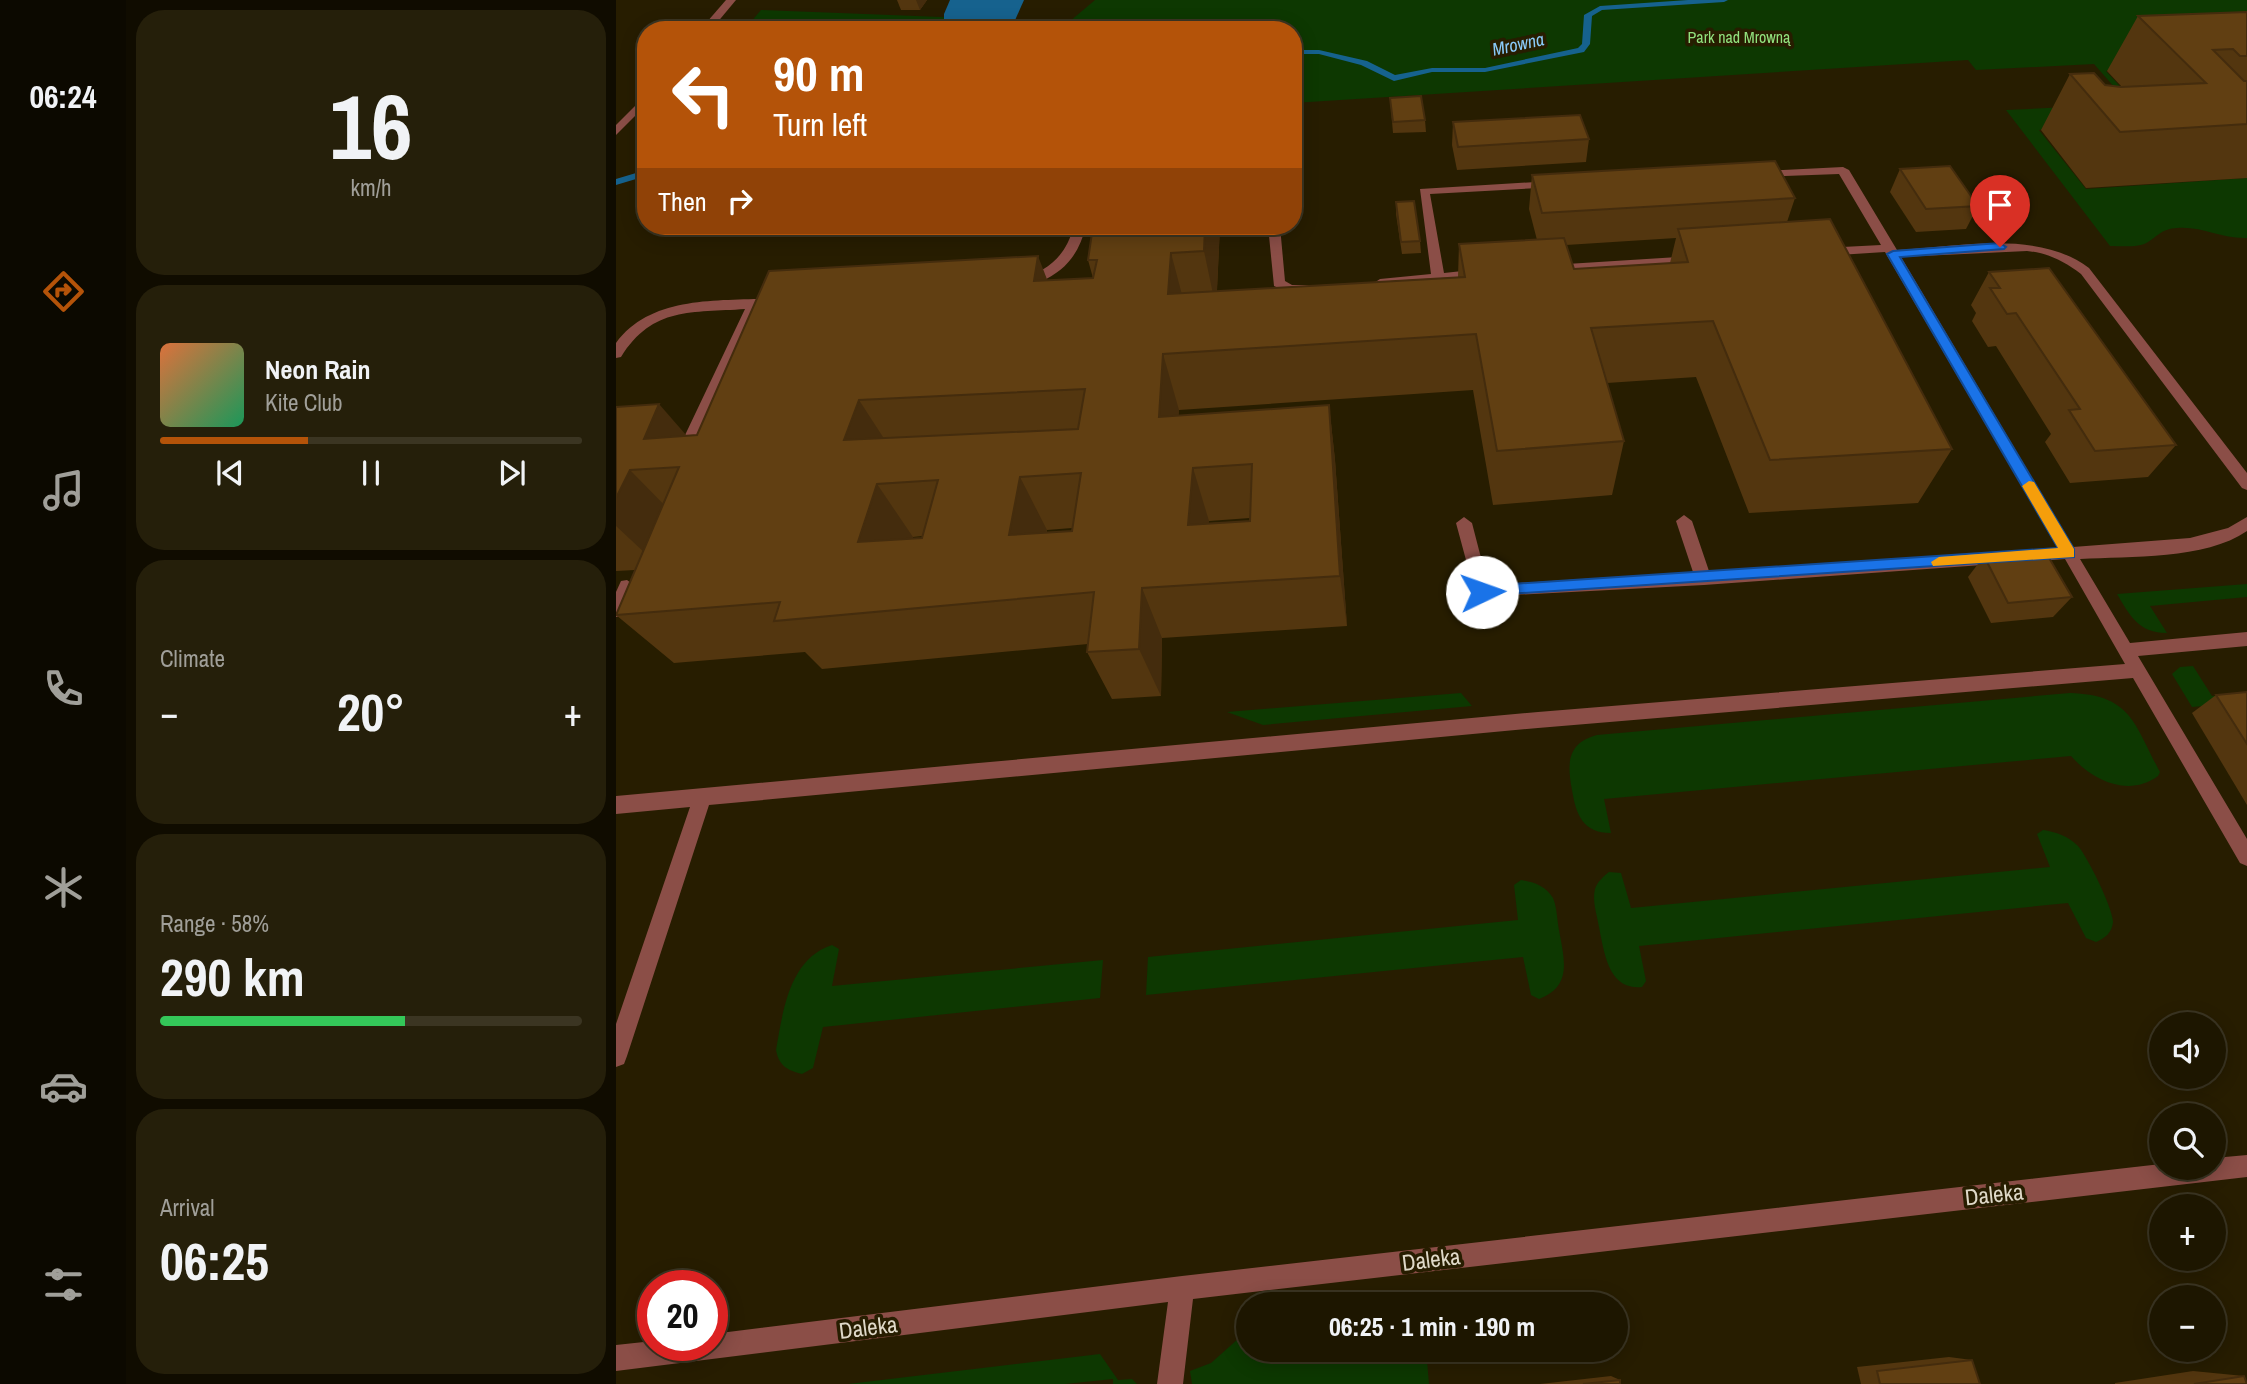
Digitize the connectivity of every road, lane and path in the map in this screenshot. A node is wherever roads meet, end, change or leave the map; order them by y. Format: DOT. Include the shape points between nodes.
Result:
graph roads {
  1 [pos="731,0"];
  2 [pos="713,21"];
  3 [pos="637,108"];
  4 [pos="616,132"];
  5 [pos="1745,175"];
  6 [pos="1564,184"];
  7 [pos="1078,235"];
  8 [pos="1275,235"];
  9 [pos="1891,251"];
  10 [pos="1807,253"];
  11 [pos="1711,259"];
  12 [pos="1533,270"];
  13 [pos="1492,272"];
  14 [pos="1438,275"];
  15 [pos="1367,285"];
  16 [pos="1013,286"];
  17 [pos="1317,288"];
  18 [pos="795,301"];
  19 [pos="754,304"];
  20 [pos="616,354"];
  21 [pos="684,452"];
  22 [pos="2247,484"];
  23 [pos="1684,520"];
  24 [pos="1464,523"];
  25 [pos="2247,523"];
  26 [pos="2069,553"];
  27 [pos="1704,579"];
  28 [pos="627,586"];
  29 [pos="616,610"];
  30 [pos="2247,639"];
  31 [pos="2128,650"];
  32 [pos="2138,670"];
  33 [pos="702,799"];
  34 [pos="616,805"];
  35 [pos="2247,858"];
  36 [pos="616,1056"];
  37 [pos="2247,1166"];
  38 [pos="1182,1288"];
  39 [pos="616,1358"];
  40 [pos="1170,1384"];
  1 -- 2 [label="street"];
  3 -- 4 [label="street"];
  5 -- 9 [label="street" via="1843,170"];
  6 -- 14 [label="street" via="1424,191"];
  7 -- 16 [label="street" via="1075,248 1060,266"];
  8 -- 17 [label="street" via="1279,283 1290,289"];
  9 -- 10 [label="street"];
  9 -- 22 [label="street" via="2027,247 2047,248 2067,257 2085,271"];
  9 -- 26 [label="street"];
  11 -- 12 [label="street"];
  13 -- 14 [label="street"];
  14 -- 15 [label="street"];
  18 -- 19 [label="street"];
  19 -- 20 [label="street" via="690,307 653,316 634,329"];
  19 -- 21 [label="street"];
  23 -- 27 [label="street"];
  24 -- 27 [label="street" via="1482,592"];
  25 -- 26 [label="street" via="2238,533 2212,542"];
  26 -- 27 [label="street"];
  26 -- 31 [label="street"];
  28 -- 29 [label="street"];
  30 -- 31 [label="street"];
  31 -- 32 [label="street"];
  32 -- 33 [label="street"];
  32 -- 35 [label="street"];
  33 -- 34 [label="street"];
  33 -- 36 [label="street"];
  37 -- 38 [label="street, Daleka"];
  38 -- 39 [label="street, Daleka"];
  38 -- 40 [label="street"];
}
